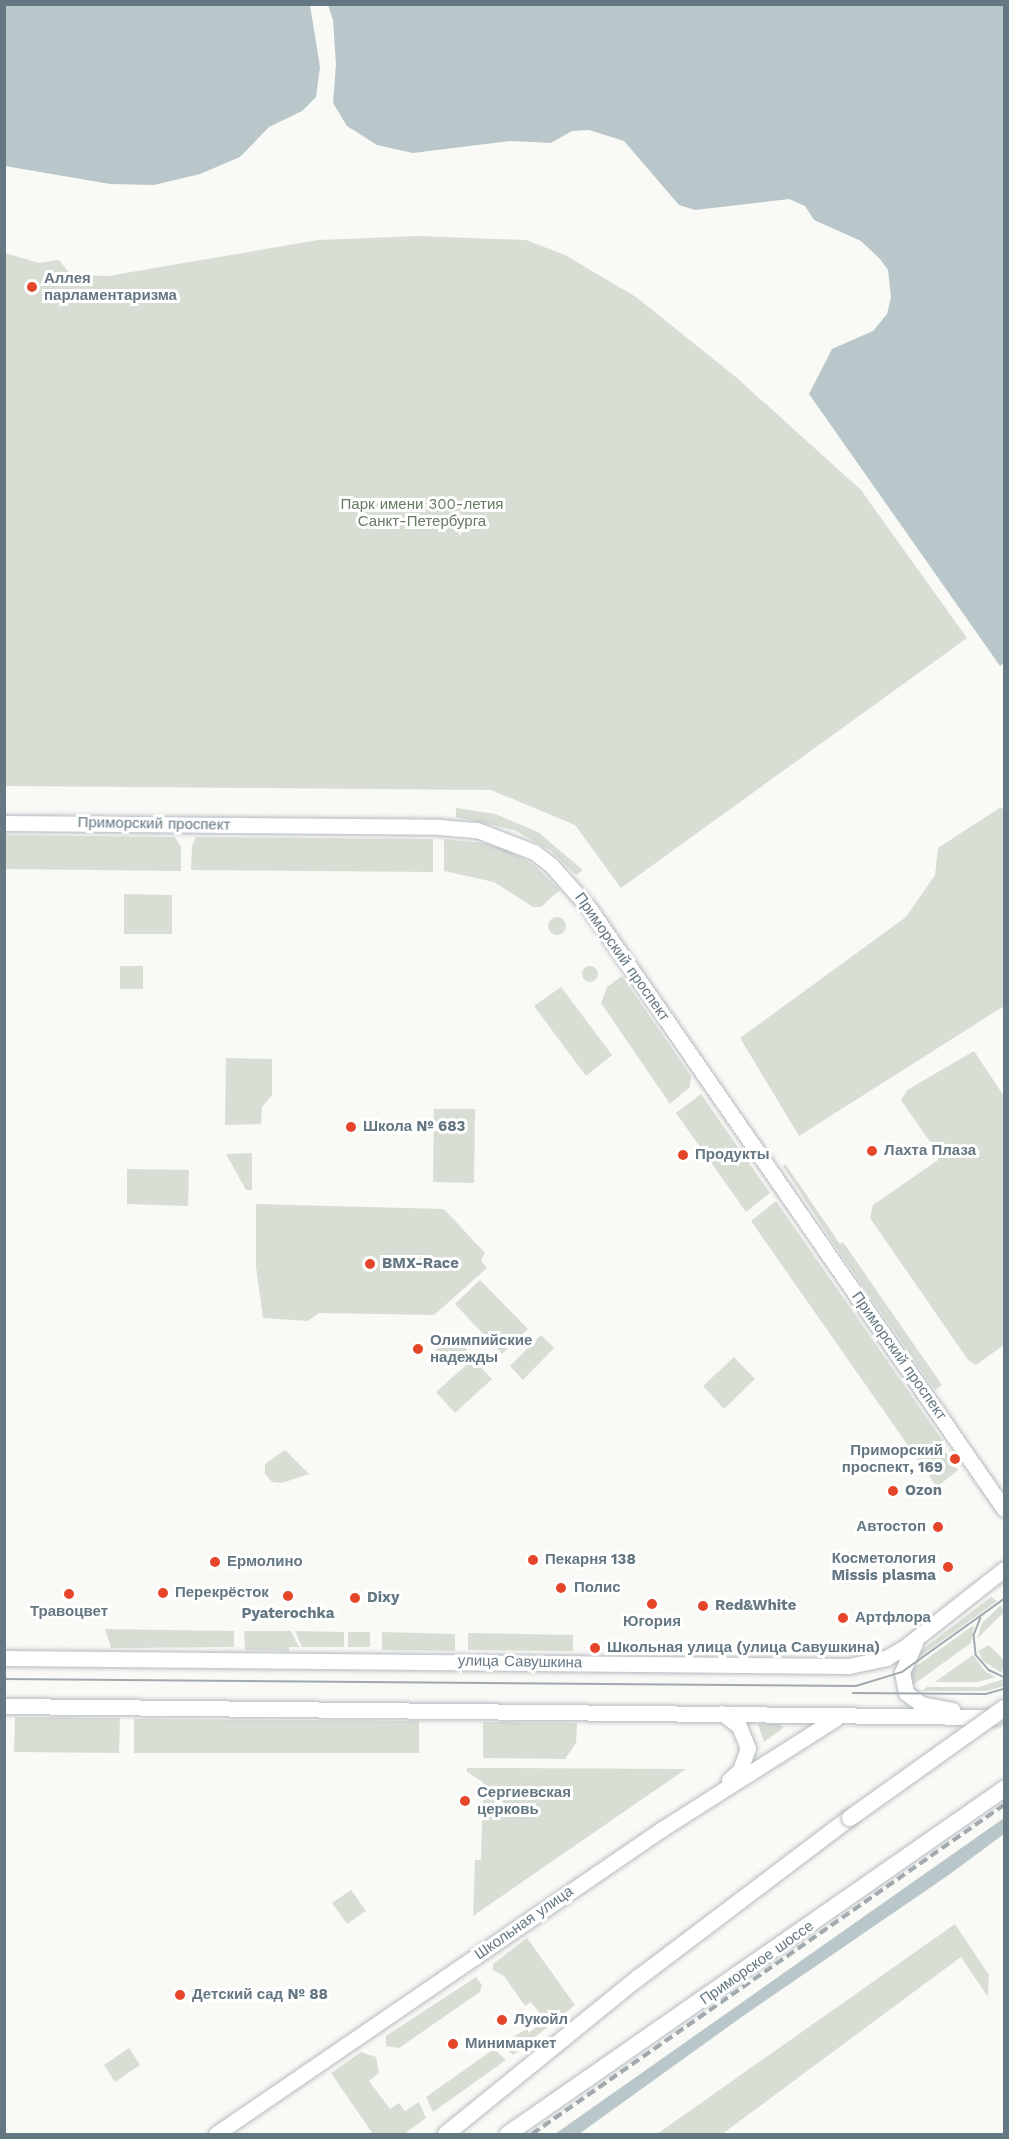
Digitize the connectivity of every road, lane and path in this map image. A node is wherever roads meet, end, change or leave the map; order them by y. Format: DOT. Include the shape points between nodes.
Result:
graph roads {
  1 [pos="4,823"];
  2 [pos="1005,1509"];
  3 [pos="1005,1569"];
  4 [pos="918,1638"];
  5 [pos="4,1658"];
  6 [pos="4,1706"];
  7 [pos="722,1713"];
  8 [pos="1001,1714"];
  9 [pos="836,1718"];
  10 [pos="1005,1789"];
  11 [pos="711,1797"];
  12 [pos="216,2134"];
  13 [pos="446,2134"];
  14 [pos="508,2134"];
  1 -- 2 [label="street, Приморский проспект" via="439,827 477,830 534,852 551,865 589,908"];
  3 -- 4 [label="street, улица Савушкина"];
  4 -- 5 [label="street, улица Савушкина" via="886,1658 849,1666"];
  4 -- 8 [label="street" via="902,1672 904,1687 912,1700"];
  6 -- 7 [label="street"];
  7 -- 9 [label="street"];
  7 -- 11 [label="street" via="739,1726 748,1748 740,1770"];
  8 -- 9 [label="street"];
  8 -- 13 [label="main road, bridge" via="850,1818 637,1979"];
  9 -- 11 [label="street, Школьная улица"];
  10 -- 14 [label="main road, Приморское шоссе"];
  11 -- 12 [label="street, Школьная улица"];
}
